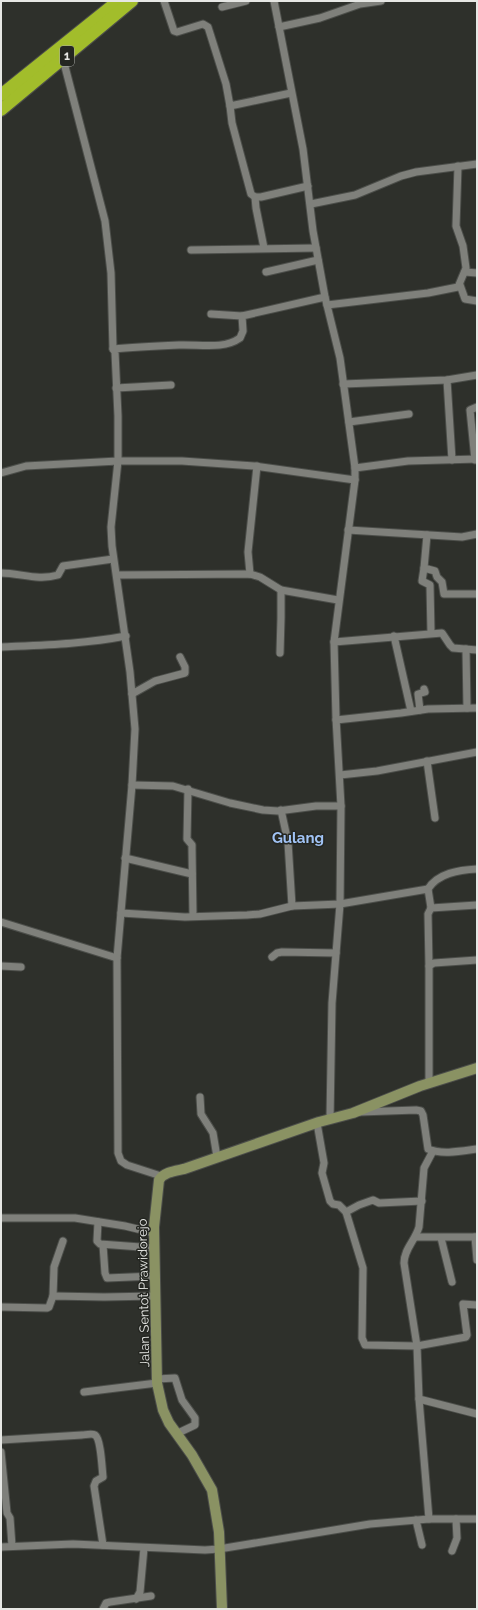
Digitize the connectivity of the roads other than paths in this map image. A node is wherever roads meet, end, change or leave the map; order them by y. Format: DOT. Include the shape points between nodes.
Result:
graph roads {
  1 [pos="118,1"];
  2 [pos="132,1"];
  3 [pos="164,1"];
  4 [pos="246,1"];
  5 [pos="274,1"];
  6 [pos="381,1"];
  7 [pos="222,7"];
  8 [pos="279,27"];
  9 [pos="63,59"];
  10 [pos="291,93"];
  11 [pos="1,95"];
  12 [pos="230,106"];
  13 [pos="1,110"];
  14 [pos="477,164"];
  15 [pos="458,166"];
  16 [pos="308,186"];
  17 [pos="255,197"];
  18 [pos="311,204"];
  19 [pos="264,248"];
  20 [pos="316,248"];
  21 [pos="191,250"];
  22 [pos="318,260"];
  23 [pos="266,272"];
  24 [pos="465,272"];
  25 [pos="477,273"];
  26 [pos="460,285"];
  27 [pos="325,297"];
  28 [pos="477,301"];
  29 [pos="327,305"];
  30 [pos="211,314"];
  31 [pos="242,316"];
  32 [pos="113,348"];
  33 [pos="477,375"];
  34 [pos="447,380"];
  35 [pos="343,384"];
  36 [pos="171,385"];
  37 [pos="116,388"];
  38 [pos="477,407"];
  39 [pos="408,414"];
  40 [pos="349,422"];
  41 [pos="452,460"];
  42 [pos="476,460"];
  43 [pos="118,461"];
  44 [pos="257,466"];
  45 [pos="355,468"];
  46 [pos="1,473"];
  47 [pos="355,480"];
  48 [pos="348,530"];
  49 [pos="477,534"];
  50 [pos="427,535"];
  51 [pos="113,559"];
  52 [pos="424,568"];
  53 [pos="1,573"];
  54 [pos="250,574"];
  55 [pos="117,575"];
  56 [pos="281,590"];
  57 [pos="477,594"];
  58 [pos="338,600"];
  59 [pos="431,633"];
  60 [pos="126,636"];
  61 [pos="394,636"];
  62 [pos="334,642"];
  63 [pos="1,647"];
  64 [pos="466,649"];
  65 [pos="477,650"];
  66 [pos="280,653"];
  67 [pos="180,657"];
  68 [pos="424,689"];
  69 [pos="132,694"];
  70 [pos="467,708"];
  71 [pos="477,708"];
  72 [pos="420,710"];
  73 [pos="411,711"];
  74 [pos="336,720"];
  75 [pos="477,752"];
  76 [pos="427,761"];
  77 [pos="340,775"];
  78 [pos="132,785"];
  79 [pos="188,789"];
  80 [pos="341,806"];
  81 [pos="281,810"];
  82 [pos="435,818"];
  83 [pos="125,858"];
  84 [pos="477,869"];
  85 [pos="192,874"];
  86 [pos="428,889"];
  87 [pos="340,904"];
  88 [pos="477,905"];
  89 [pos="292,906"];
  90 [pos="431,908"];
  91 [pos="120,913"];
  92 [pos="193,916"];
  93 [pos="1,922"];
  94 [pos="336,953"];
  95 [pos="272,956"];
  96 [pos="117,958"];
  97 [pos="477,960"];
  98 [pos="1,966"];
  99 [pos="429,966"];
  100 [pos="21,967"];
  101 [pos="477,1068"];
  102 [pos="429,1083"];
  103 [pos="200,1097"];
  104 [pos="353,1113"];
  105 [pos="330,1119"];
  106 [pos="317,1123"];
  107 [pos="477,1149"];
  108 [pos="433,1151"];
  109 [pos="217,1157"];
  110 [pos="161,1176"];
  111 [pos="422,1201"];
  112 [pos="346,1212"];
  113 [pos="1,1218"];
  114 [pos="98,1222"];
  115 [pos="154,1233"];
  116 [pos="416,1237"];
  117 [pos="476,1237"];
  118 [pos="441,1238"];
  119 [pos="63,1241"];
  120 [pos="103,1245"];
  121 [pos="154,1248"];
  122 [pos="477,1260"];
  123 [pos="155,1276"];
  124 [pos="452,1282"];
  125 [pos="53,1296"];
  126 [pos="155,1296"];
  127 [pos="477,1305"];
  128 [pos="1,1307"];
  129 [pos="417,1346"];
  130 [pos="159,1380"];
  131 [pos="84,1392"];
  132 [pos="419,1399"];
  133 [pos="477,1414"];
  134 [pos="178,1434"];
  135 [pos="1,1440"];
  136 [pos="1,1452"];
  137 [pos="430,1519"];
  138 [pos="456,1519"];
  139 [pos="477,1519"];
  140 [pos="416,1520"];
  141 [pos="103,1545"];
  142 [pos="422,1545"];
  143 [pos="12,1546"];
  144 [pos="1,1547"];
  145 [pos="144,1548"];
  146 [pos="219,1549"];
  147 [pos="452,1550"];
  148 [pos="151,1596"];
  149 [pos="136,1599"];
  150 [pos="103,1609"];
  151 [pos="222,1609"];
  1 -- 11 [label="highway, 1"];
  2 -- 9 [label="highway, 1"];
  3 -- 12 [label="street" via="174,31 204,24 208,27 226,84"];
  4 -- 7 [label="street"];
  5 -- 8 [label="street"];
  6 -- 8 [label="street" via="360,4 320,18"];
  8 -- 10 [label="street"];
  9 -- 13 [label="highway, 1"];
  9 -- 32 [label="street" via="106,221 111,273"];
  10 -- 12 [label="street"];
  10 -- 16 [label="street"];
  12 -- 17 [label="street" via="232,124 251,194"];
  14 -- 15 [label="street"];
  15 -- 18 [label="street" via="400,176 355,195"];
  15 -- 24 [label="street" via="456,226 466,258"];
  16 -- 17 [label="street"];
  16 -- 18 [label="street"];
  17 -- 19 [label="street"];
  18 -- 20 [label="street"];
  19 -- 20 [label="street"];
  19 -- 21 [label="street"];
  20 -- 22 [label="street"];
  22 -- 23 [label="street"];
  22 -- 27 [label="street"];
  24 -- 25 [label="street"];
  24 -- 26 [label="street"];
  26 -- 28 [label="street" via="465,299"];
  26 -- 29 [label="street" via="428,293"];
  27 -- 29 [label="street"];
  27 -- 31 [label="street"];
  29 -- 35 [label="street" via="340,358"];
  30 -- 31 [label="street"];
  31 -- 32 [label="street" via="243,331 240,338 225,344"];
  32 -- 37 [label="street"];
  33 -- 34 [label="street"];
  34 -- 35 [label="street"];
  34 -- 41 [label="street"];
  35 -- 40 [label="street"];
  36 -- 37 [label="street"];
  37 -- 43 [label="street" via="119,423"];
  38 -- 42 [label="street" via="470,410"];
  39 -- 40 [label="street"];
  40 -- 45 [label="street"];
  41 -- 42 [label="street"];
  41 -- 45 [label="street" via="408,461"];
  43 -- 44 [label="street" via="182,461"];
  43 -- 46 [label="street" via="26,466"];
  43 -- 51 [label="street" via="111,527"];
  44 -- 47 [label="street"];
  44 -- 54 [label="street" via="248,552"];
  45 -- 47 [label="street"];
  47 -- 48 [label="street"];
  48 -- 50 [label="street"];
  48 -- 58 [label="street"];
  49 -- 50 [label="street" via="462,537"];
  50 -- 52 [label="street"];
  51 -- 53 [label="street" via="63,566 58,575 51,578"];
  51 -- 55 [label="street"];
  52 -- 57 [label="street" via="435,571 442,582 444,594"];
  52 -- 59 [label="street" via="422,581 430,584"];
  54 -- 55 [label="street"];
  54 -- 56 [label="street"];
  55 -- 60 [label="street"];
  56 -- 58 [label="street"];
  56 -- 66 [label="street"];
  58 -- 62 [label="street"];
  59 -- 61 [label="street"];
  59 -- 64 [label="street" via="442,633 454,648"];
  60 -- 63 [label="street" via="85,642"];
  60 -- 69 [label="street"];
  61 -- 62 [label="street"];
  61 -- 73 [label="street"];
  62 -- 74 [label="street"];
  64 -- 65 [label="street"];
  64 -- 70 [label="street"];
  67 -- 69 [label="street" via="185,673 155,681"];
  68 -- 72 [label="street" via="425,692 418,694"];
  69 -- 78 [label="street" via="135,730"];
  70 -- 71 [label="street"];
  70 -- 72 [label="street"];
  72 -- 73 [label="street"];
  73 -- 74 [label="street"];
  74 -- 77 [label="street"];
  75 -- 76 [label="street"];
  76 -- 77 [label="street"];
  76 -- 82 [label="street"];
  77 -- 80 [label="street"];
  78 -- 79 [label="street" via="164,785"];
  78 -- 83 [label="street"];
  79 -- 81 [label="street" via="249,807"];
  79 -- 85 [label="street" via="187,839 192,845"];
  80 -- 81 [label="street"];
  80 -- 87 [label="street"];
  81 -- 89 [label="street" via="288,842"];
  83 -- 85 [label="street"];
  83 -- 91 [label="street"];
  84 -- 86 [label="street" via="446,874 432,883"];
  85 -- 92 [label="street"];
  86 -- 87 [label="street"];
  86 -- 90 [label="street"];
  87 -- 89 [label="street"];
  87 -- 94 [label="street"];
  88 -- 90 [label="street"];
  89 -- 92 [label="street" via="260,914"];
  90 -- 99 [label="street" via="428,914"];
  91 -- 92 [label="street"];
  91 -- 96 [label="street"];
  93 -- 96 [label="street"];
  94 -- 95 [label="street" via="282,952"];
  94 -- 105 [label="street" via="332,1003"];
  96 -- 110 [label="street" via="118,1153 120,1161"];
  97 -- 99 [label="street" via="434,963"];
  98 -- 100 [label="street"];
  99 -- 102 [label="street"];
  101 -- 102 [label="main road"];
  102 -- 104 [label="main road"];
  103 -- 109 [label="street" via="201,1114 213,1133"];
  104 -- 105 [label="main road"];
  104 -- 108 [label="street" via="421,1111 425,1121 428,1149"];
  105 -- 106 [label="main road"];
  106 -- 109 [label="main road"];
  106 -- 112 [label="street" via="324,1163 322,1173 330,1201"];
  107 -- 108 [label="street"];
  108 -- 111 [label="street" via="424,1168"];
  109 -- 110 [label="main road"];
  110 -- 115 [label="main road, Jalan Sentot Prawidorejo" via="158,1180"];
  111 -- 112 [label="street" via="379,1203 374,1200"];
  111 -- 116 [label="street"];
  112 -- 129 [label="street" via="363,1268 363,1342 368,1346"];
  113 -- 114 [label="street" via="75,1218"];
  114 -- 115 [label="street"];
  114 -- 120 [label="street" via="97,1241"];
  115 -- 121 [label="main road, Jalan Sentot Prawidorejo"];
  116 -- 118 [label="street"];
  116 -- 129 [label="street" via="408,1246 404,1263"];
  117 -- 118 [label="street"];
  117 -- 122 [label="street"];
  118 -- 124 [label="street"];
  119 -- 125 [label="street" via="54,1268"];
  120 -- 121 [label="street"];
  120 -- 123 [label="street" via="105,1273 108,1278"];
  121 -- 123 [label="main road, Jalan Sentot Prawidorejo"];
  123 -- 126 [label="main road, Jalan Sentot Prawidorejo"];
  125 -- 126 [label="street"];
  125 -- 128 [label="street" via="49,1307 46,1308"];
  126 -- 130 [label="main road, Jalan Sentot Prawidorejo"];
  127 -- 129 [label="street" via="463,1304 466,1337"];
  129 -- 132 [label="street"];
  130 -- 131 [label="street"];
  130 -- 134 [label="main road, Jalan Sentot Prawidorejo" via="163,1410"];
  130 -- 134 [label="street" via="171,1377 176,1380 182,1400 196,1421 195,1425"];
  132 -- 133 [label="street"];
  132 -- 137 [label="street"];
  134 -- 146 [label="main road, Jalan Sentot Prawidorejo" via="212,1490 219,1532"];
  135 -- 141 [label="street" via="94,1434 96,1436 103,1477 96,1481 94,1486"];
  136 -- 143 [label="street"];
  137 -- 138 [label="street"];
  137 -- 140 [label="street"];
  138 -- 139 [label="street"];
  138 -- 147 [label="street" via="458,1538"];
  140 -- 142 [label="street"];
  140 -- 146 [label="street" via="370,1524"];
  141 -- 143 [label="street"];
  141 -- 145 [label="street"];
  143 -- 144 [label="street"];
  145 -- 146 [label="street"];
  145 -- 149 [label="street" via="140,1592"];
  146 -- 151 [label="main road, Jalan Sentot Prawidorejo"];
  148 -- 149 [label="street"];
  149 -- 150 [label="street" via="106,1603"];
}
